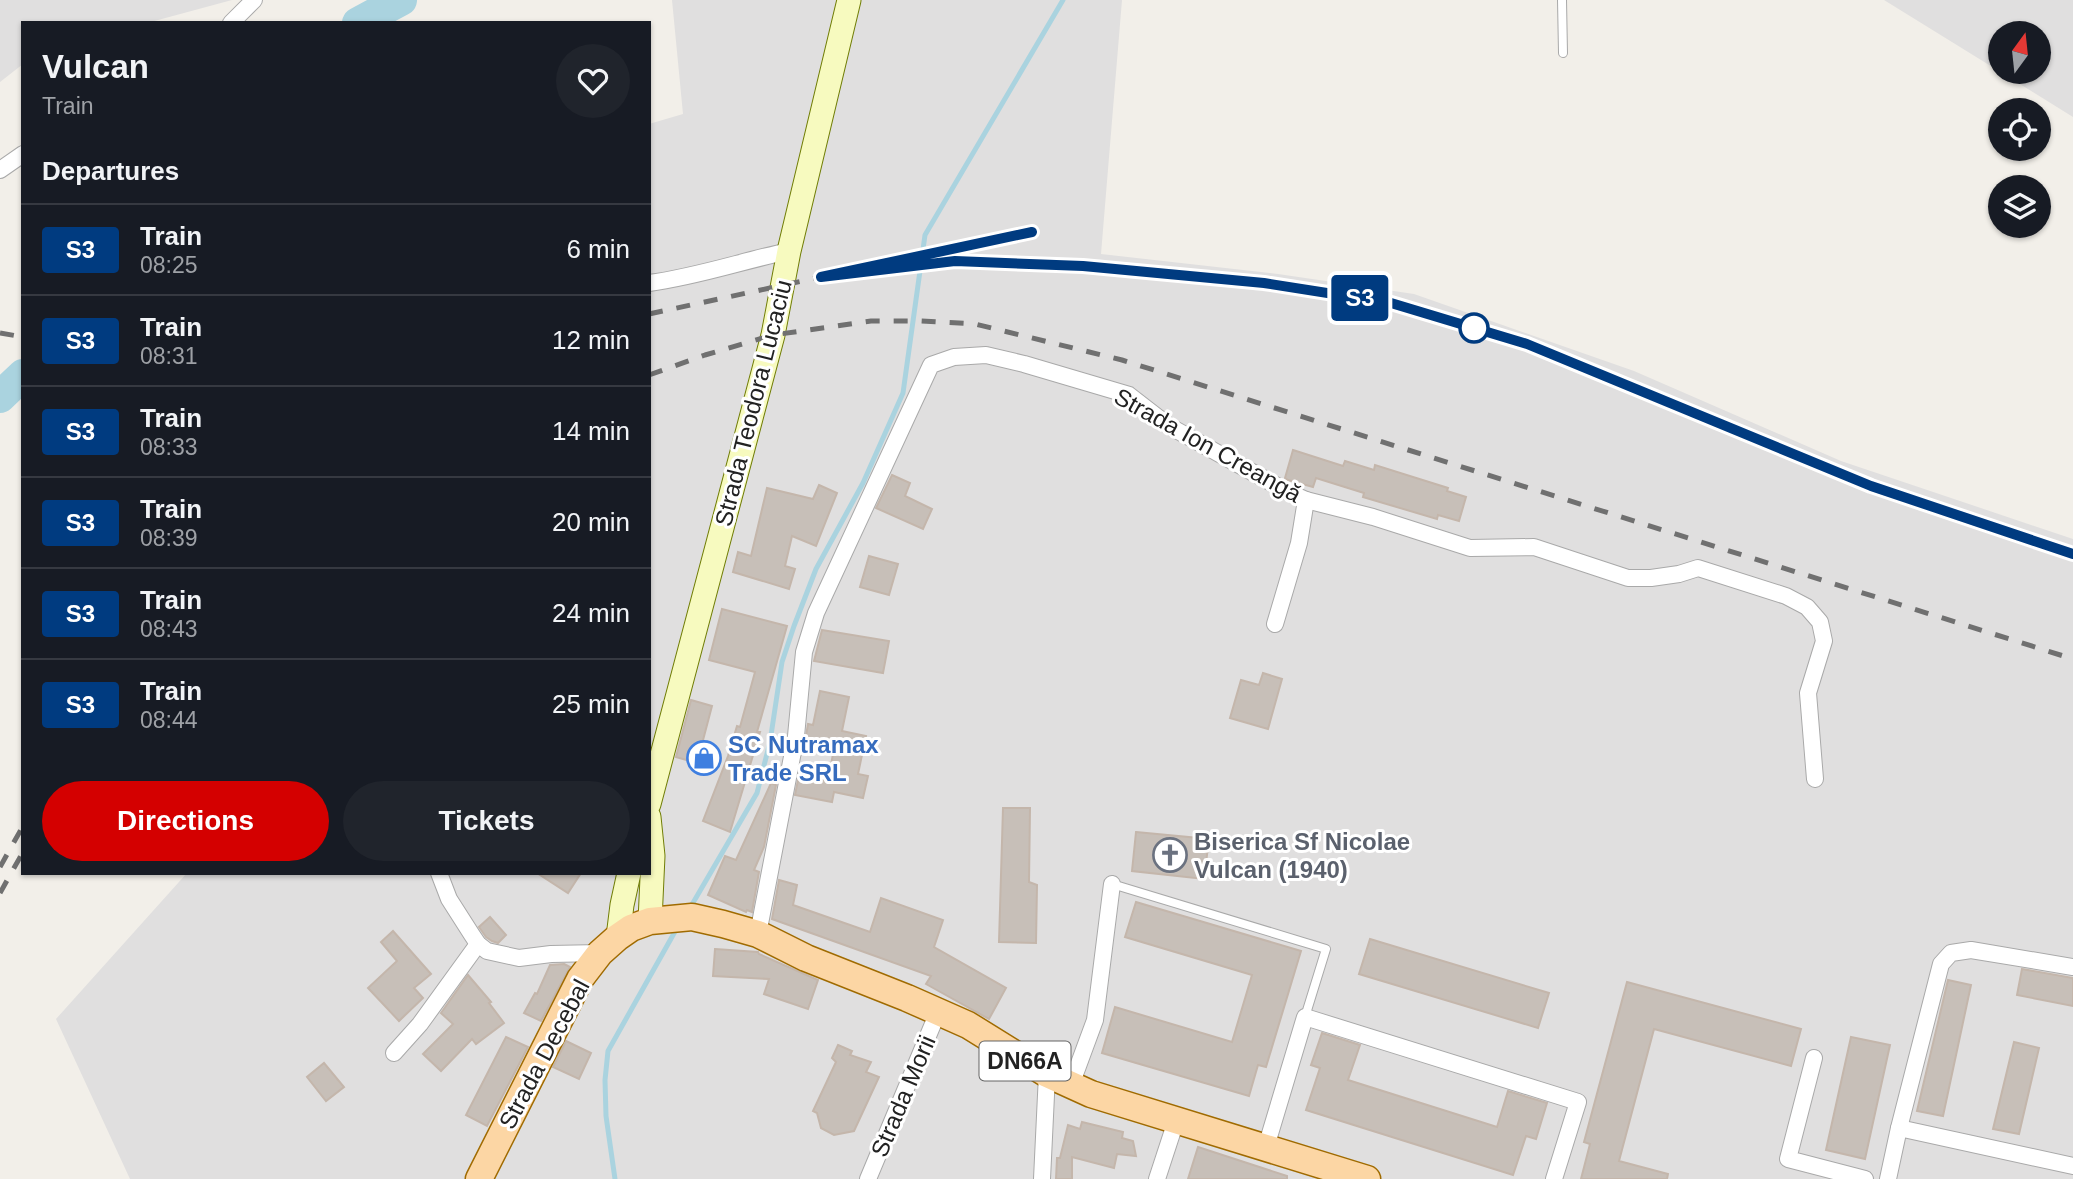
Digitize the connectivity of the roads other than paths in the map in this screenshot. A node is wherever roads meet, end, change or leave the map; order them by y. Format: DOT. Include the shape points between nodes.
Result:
graph roads {
  1 [pos="254,0"];
  2 [pos="849,0"];
  3 [pos="1562,0"];
  4 [pos="233,21"];
  5 [pos="1563,52"];
  6 [pos="21,155"];
  7 [pos="0,170"];
  8 [pos="789,251"];
  9 [pos="651,283"];
  10 [pos="1306,500"];
  11 [pos="1275,624"];
  12 [pos="1815,779"];
  13 [pos="651,796"];
  14 [pos="651,836"];
  15 [pos="440,875"];
  16 [pos="629,875"];
  17 [pos="1112,884"];
  18 [pos="650,920"];
  19 [pos="758,934"];
  20 [pos="478,944"];
  21 [pos="609,945"];
  22 [pos="2073,967"];
  23 [pos="939,1013"];
  24 [pos="1305,1017"];
  25 [pos="394,1054"];
  26 [pos="1814,1058"];
  27 [pos="1047,1074"];
  28 [pos="1071,1085"];
  29 [pos="1176,1121"];
  30 [pos="1899,1128"];
  31 [pos="1266,1147"];
  32 [pos="2073,1166"];
  33 [pos="479,1179"];
  34 [pos="868,1179"];
  35 [pos="1042,1179"];
  36 [pos="1157,1179"];
  37 [pos="1367,1179"];
  38 [pos="1554,1179"];
  39 [pos="1865,1179"];
  40 [pos="1888,1179"];
  1 -- 4 [label="street"];
  2 -- 8 [label="main road, Strada Teodora Lucaciu"];
  3 -- 5 [label="lane"];
  6 -- 7 [label="street"];
  8 -- 9 [label="street"];
  8 -- 13 [label="main road, Strada Teodora Lucaciu" via="773,335"];
  10 -- 11 [label="street"];
  10 -- 12 [label="street, Strada Ion Creangă" via="1470,548 1534,547 1629,578 1651,579 1698,568 1807,607 1820,622 1824,641 1808,692"];
  10 -- 19 [label="street, Strada Ion Creangă" via="1169,426 1129,395 986,355 954,357 931,365 816,613 804,652 796,736"];
  14 -- 18 [label="main road"];
  15 -- 20 [label="street" via="449,899"];
  16 -- 21 [label="main road"];
  17 -- 24 [label="lane" via="1326,949"];
  17 -- 28 [label="street" via="1095,1020"];
  18 -- 19 [label="main road, DN66A" via="685,917"];
  18 -- 21 [label="main road, DN66A"];
  19 -- 23 [label="main road, DN66A"];
  20 -- 21 [label="street" via="519,958"];
  20 -- 25 [label="street"];
  21 -- 33 [label="main road, Strada Decebal / DN66A" via="569,998"];
  22 -- 30 [label="street" via="1971,950 1951,953 1941,964"];
  23 -- 27 [label="main road, DN66A"];
  23 -- 34 [label="street, Strada Morii"];
  24 -- 31 [label="street"];
  24 -- 38 [label="street" via="1578,1102"];
  26 -- 39 [label="street" via="1788,1160"];
  27 -- 28 [label="main road, DN66A"];
  27 -- 35 [label="street"];
  28 -- 29 [label="main road, DN66A"];
  29 -- 31 [label="main road, DN66A"];
  29 -- 36 [label="street"];
  30 -- 32 [label="street"];
  30 -- 40 [label="street"];
  31 -- 37 [label="main road, DN66A"];
}
